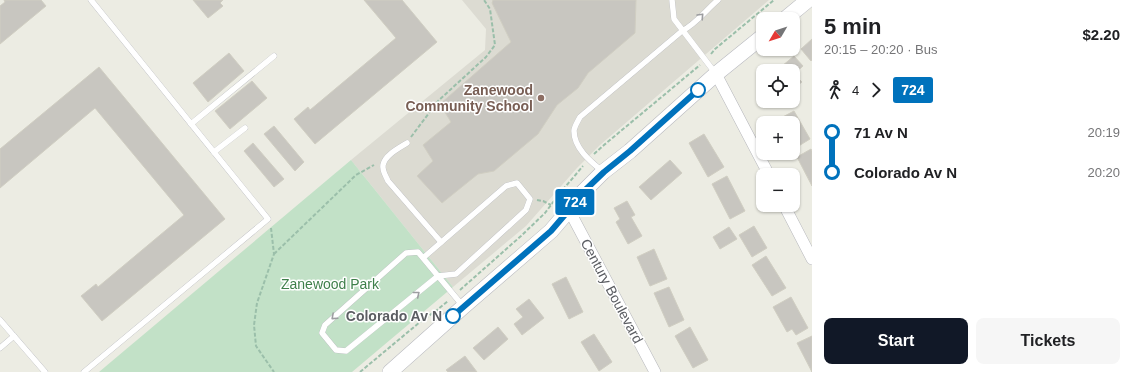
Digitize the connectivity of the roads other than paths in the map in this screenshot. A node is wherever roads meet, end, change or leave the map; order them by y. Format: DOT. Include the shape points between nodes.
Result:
graph roads {
  1 [pos="91,0"];
  2 [pos="672,0"];
  3 [pos="718,0"];
  4 [pos="808,0"];
  5 [pos="793,12"];
  6 [pos="682,31"];
  7 [pos="756,42"];
  8 [pos="274,56"];
  9 [pos="716,74"];
  10 [pos="191,124"];
  11 [pos="245,128"];
  12 [pos="407,143"];
  13 [pos="214,152"];
  14 [pos="765,168"];
  15 [pos="604,172"];
  16 [pos="569,210"];
  17 [pos="788,212"];
  18 [pos="441,242"];
  19 [pos="423,258"];
  20 [pos="812,258"];
  21 [pos="438,276"];
  22 [pos="459,301"];
  23 [pos="0,320"];
  24 [pos="14,336"];
  25 [pos="0,348"];
  26 [pos="392,371"];
  27 [pos="45,372"];
  28 [pos="84,372"];
  29 [pos="655,372"];
  1 -- 10 [label="lane"];
  2 -- 6 [label="lane" via="674,19"];
  6 -- 3 [label="lane, one-way" via="693,25"];
  4 -- 5 [label="street"];
  6 -- 9 [label="lane"];
  6 -- 15 [label="lane" via="580,117 574,130 577,144 588,160"];
  7 -- 9 [label="street"];
  8 -- 10 [label="lane"];
  9 -- 14 [label="street"];
  9 -- 15 [label="street"];
  10 -- 13 [label="lane"];
  11 -- 13 [label="lane"];
  12 -- 18 [label="lane" via="387,157 383,165 384,171 388,181"];
  13 -- 28 [label="lane" via="268,219"];
  15 -- 16 [label="street" via="580,195"];
  16 -- 22 [label="street" via="551,231 525,254"];
  16 -- 29 [label="street, Century Boulevard"];
  17 -- 20 [label="street"];
  18 -- 19 [label="lane"];
  18 -- 21 [label="lane" via="506,186 517,183 530,199 526,210 456,274"];
  19 -- 21 [label="lane"];
  19 -- 21 [label="lane, one-way" via="418,252 406,253 325,325 322,333 336,350 346,351"];
  21 -- 22 [label="lane"];
  22 -- 26 [label="street"];
  23 -- 24 [label="lane"];
  24 -- 25 [label="lane"];
  24 -- 27 [label="lane"];
}
